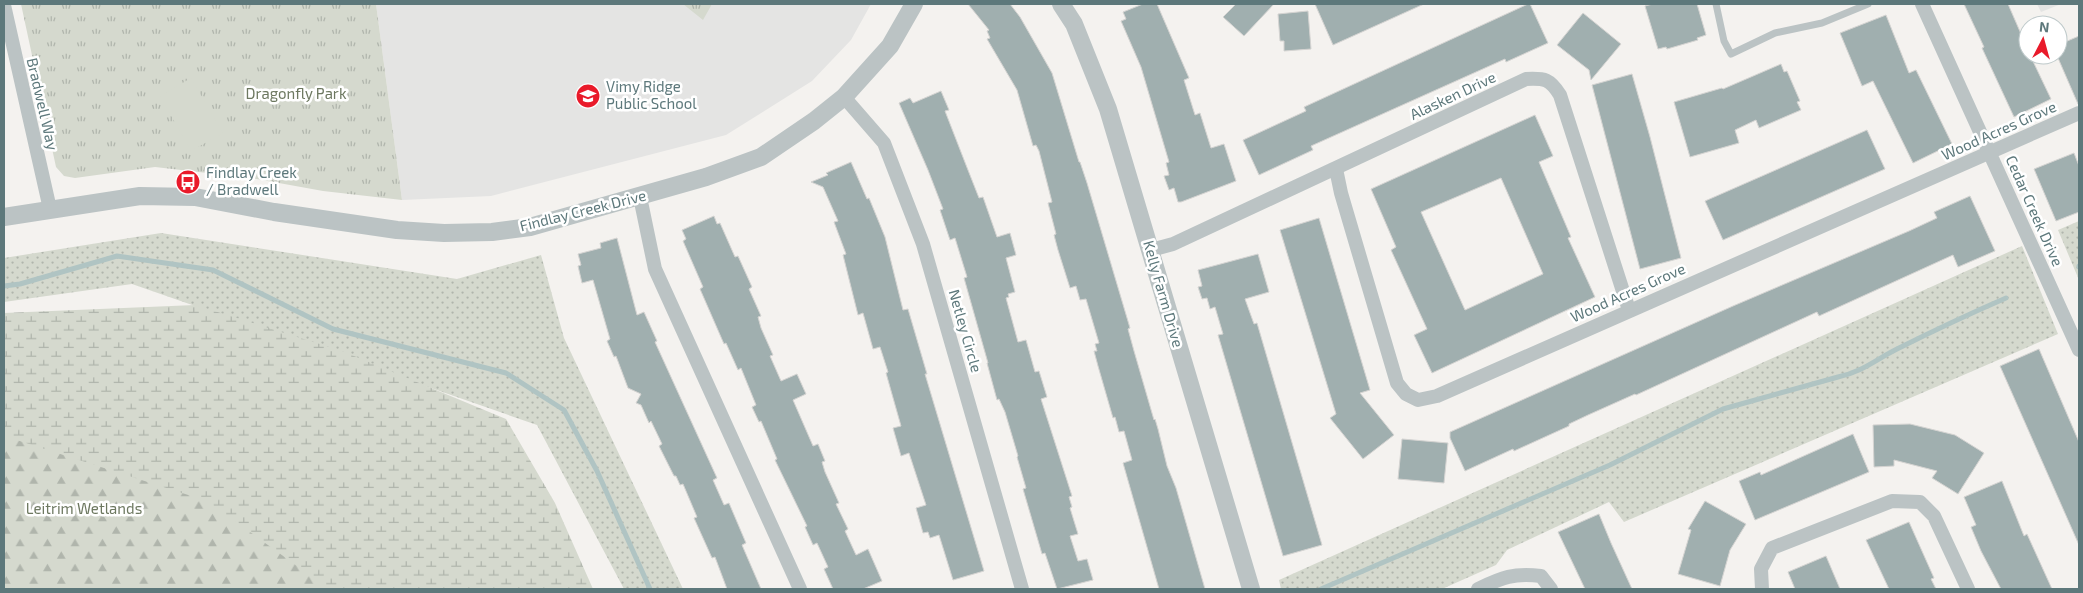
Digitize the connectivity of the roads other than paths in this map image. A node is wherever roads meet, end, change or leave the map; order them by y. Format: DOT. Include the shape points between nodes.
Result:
graph roads {
  1 [pos="914,4"];
  2 [pos="1061,4"];
  3 [pos="1716,4"];
  4 [pos="1868,4"];
  5 [pos="1922,4"];
  6 [pos="4,5"];
  7 [pos="844,97"];
  8 [pos="2079,113"];
  9 [pos="1991,153"];
  10 [pos="1336,169"];
  11 [pos="640,197"];
  12 [pos="50,209"];
  13 [pos="4,217"];
  14 [pos="1151,250"];
  15 [pos="1628,310"];
  16 [pos="2078,342"];
  17 [pos="800,589"];
  18 [pos="1022,589"];
  19 [pos="1251,589"];
  20 [pos="1478,589"];
  21 [pos="1551,589"];
  22 [pos="1762,589"];
  23 [pos="1968,589"];
  1 -- 7 [label="street, Findlay Creek Drive" via="890,46"];
  2 -- 14 [label="street, Kelly Farm Drive" via="1074,24 1108,108"];
  3 -- 4 [label="lane" via="1724,41 1731,54 1775,33 1822,23"];
  5 -- 9 [label="street, Cedar Creek Drive"];
  6 -- 12 [label="street, Bradwell Way"];
  7 -- 11 [label="street, Findlay Creek Drive" via="760,157"];
  7 -- 18 [label="street, Netley Circle" via="884,144 923,244"];
  8 -- 9 [label="street, Wood Acres Grove"];
  9 -- 15 [label="street, Wood Acres Grove"];
  9 -- 16 [label="street, Cedar Creek Drive" via="2041,269"];
  10 -- 14 [label="street, Alasken Drive" via="1174,244"];
  10 -- 15 [label="street, Alasken Drive" via="1526,79 1549,81 1560,95"];
  10 -- 15 [label="street, Wood Acres Grove" via="1340,193 1397,382 1406,394 1418,400 1437,396"];
  11 -- 12 [label="street, Findlay Creek Drive" via="530,227 444,233 397,230 195,197 140,196"];
  11 -- 17 [label="street" via="655,269"];
  12 -- 13 [label="street, Findlay Creek Drive"];
  14 -- 19 [label="street, Kelly Farm Drive"];
  20 -- 21 [label="street" via="1501,578 1520,574 1541,576"];
  22 -- 23 [label="street" via="1761,569 1772,548 1892,501 1920,502 1934,516"];
}
